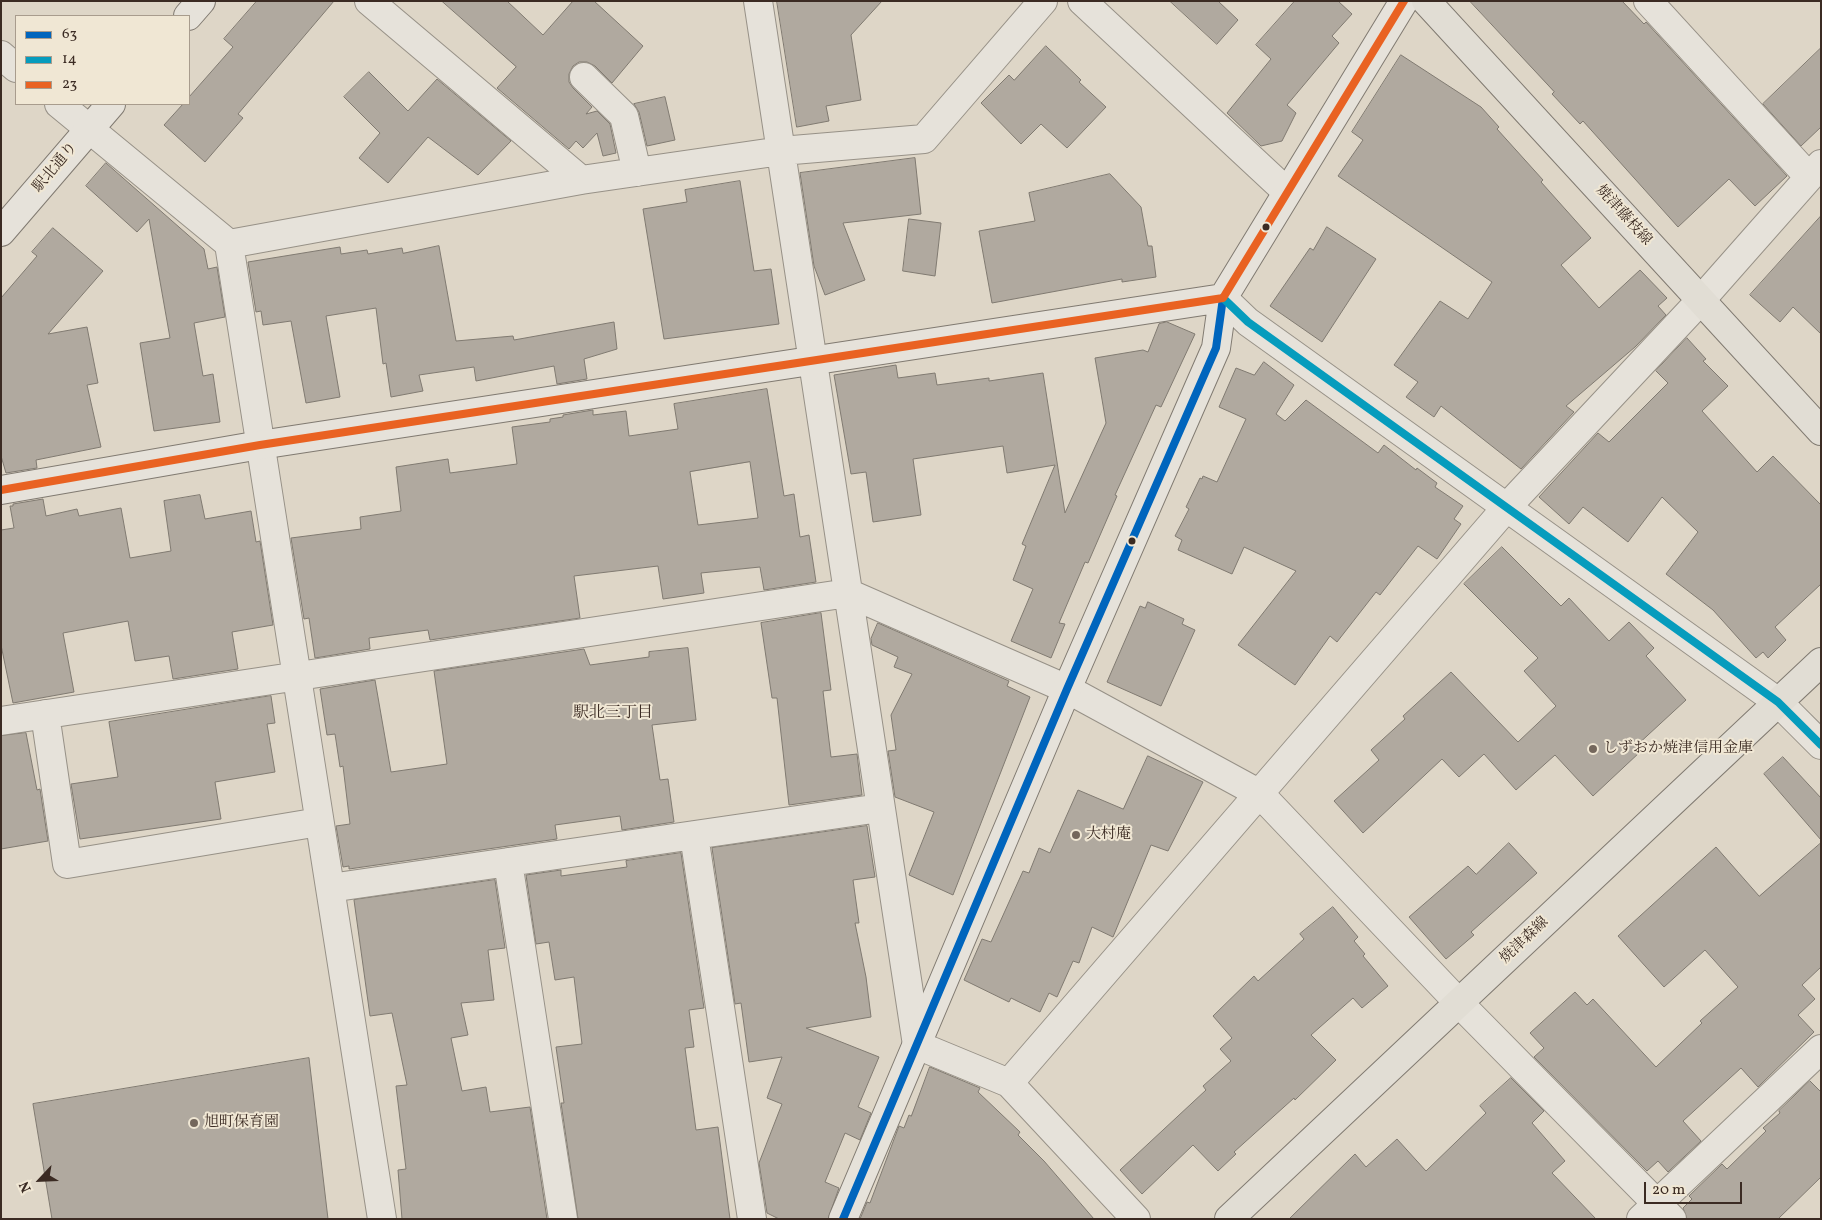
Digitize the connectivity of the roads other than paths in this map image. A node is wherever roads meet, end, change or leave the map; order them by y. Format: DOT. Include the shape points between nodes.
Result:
graph roads {
  1 [pos="201,1"];
  2 [pos="369,1"];
  3 [pos="758,1"];
  4 [pos="1043,1"];
  5 [pos="1082,1"];
  6 [pos="1404,1"];
  7 [pos="1426,1"];
  8 [pos="1648,1"];
  9 [pos="189,15"];
  10 [pos="1,55"];
  11 [pos="15,67"];
  12 [pos="584,77"];
  13 [pos="60,105"];
  14 [pos="110,105"];
  15 [pos="89,129"];
  16 [pos="781,151"];
  17 [pos="1815,171"];
  18 [pos="636,172"];
  19 [pos="581,180"];
  20 [pos="1287,192"];
  21 [pos="1,232"];
  22 [pos="229,244"];
  23 [pos="1223,298"];
  24 [pos="1700,301"];
  25 [pos="812,361"];
  26 [pos="1821,431"];
  27 [pos="260,445"];
  28 [pos="1,490"];
  29 [pos="1506,508"];
  30 [pos="848,593"];
  31 [pos="1821,662"];
  32 [pos="296,675"];
  33 [pos="1067,689"];
  34 [pos="1778,702"];
  35 [pos="45,714"];
  36 [pos="1,721"];
  37 [pos="1821,745"];
  38 [pos="1260,794"];
  39 [pos="880,808"];
  40 [pos="320,822"];
  41 [pos="694,835"];
  42 [pos="508,862"];
  43 [pos="330,888"];
  44 [pos="1460,1003"];
  45 [pos="916,1045"];
  46 [pos="1820,1051"];
  47 [pos="1009,1083"];
  48 [pos="1657,1213"];
  49 [pos="382,1219"];
  50 [pos="563,1219"];
  51 [pos="752,1219"];
  52 [pos="843,1219"];
  53 [pos="1136,1219"];
  54 [pos="1229,1219"];
  1 -- 9 [label="street"];
  2 -- 19 [label="street"];
  3 -- 16 [label="street"];
  4 -- 16 [label="street" via="924,139"];
  5 -- 20 [label="street"];
  6 -- 20 [label="street"];
  7 -- 24 [label="main road, 焼津藤枝線"];
  8 -- 17 [label="street"];
  10 -- 11 [label="street"];
  12 -- 18 [label="street" via="624,116"];
  13 -- 15 [label="street"];
  14 -- 15 [label="street, 駅北通り"];
  15 -- 21 [label="street, 駅北通り"];
  15 -- 22 [label="street"];
  16 -- 18 [label="street"];
  16 -- 25 [label="street"];
  17 -- 24 [label="street"];
  18 -- 19 [label="street"];
  19 -- 22 [label="street"];
  20 -- 23 [label="street"];
  22 -- 27 [label="street"];
  23 -- 25 [label="street"];
  23 -- 29 [label="street" via="1248,322"];
  23 -- 33 [label="street" via="1216,348"];
  24 -- 26 [label="main road, 焼津藤枝線"];
  24 -- 29 [label="street"];
  25 -- 27 [label="street"];
  25 -- 30 [label="street"];
  27 -- 28 [label="street"];
  27 -- 32 [label="street"];
  29 -- 34 [label="street"];
  29 -- 38 [label="street"];
  30 -- 32 [label="street"];
  30 -- 33 [label="street"];
  30 -- 39 [label="street"];
  31 -- 34 [label="main road, 焼津森線"];
  32 -- 35 [label="street"];
  32 -- 40 [label="street"];
  33 -- 38 [label="street"];
  33 -- 45 [label="street"];
  34 -- 37 [label="street"];
  34 -- 44 [label="main road, 焼津森線"];
  35 -- 36 [label="street"];
  35 -- 40 [label="street" via="67,864"];
  38 -- 44 [label="street"];
  38 -- 47 [label="street"];
  39 -- 41 [label="street"];
  39 -- 45 [label="street"];
  40 -- 43 [label="street"];
  41 -- 42 [label="street"];
  41 -- 51 [label="street"];
  42 -- 43 [label="street"];
  42 -- 50 [label="street"];
  43 -- 49 [label="street"];
  44 -- 48 [label="street"];
  44 -- 54 [label="main road, 焼津森線"];
  45 -- 47 [label="street"];
  45 -- 52 [label="street"];
  46 -- 48 [label="street"];
  47 -- 53 [label="street"];
}
